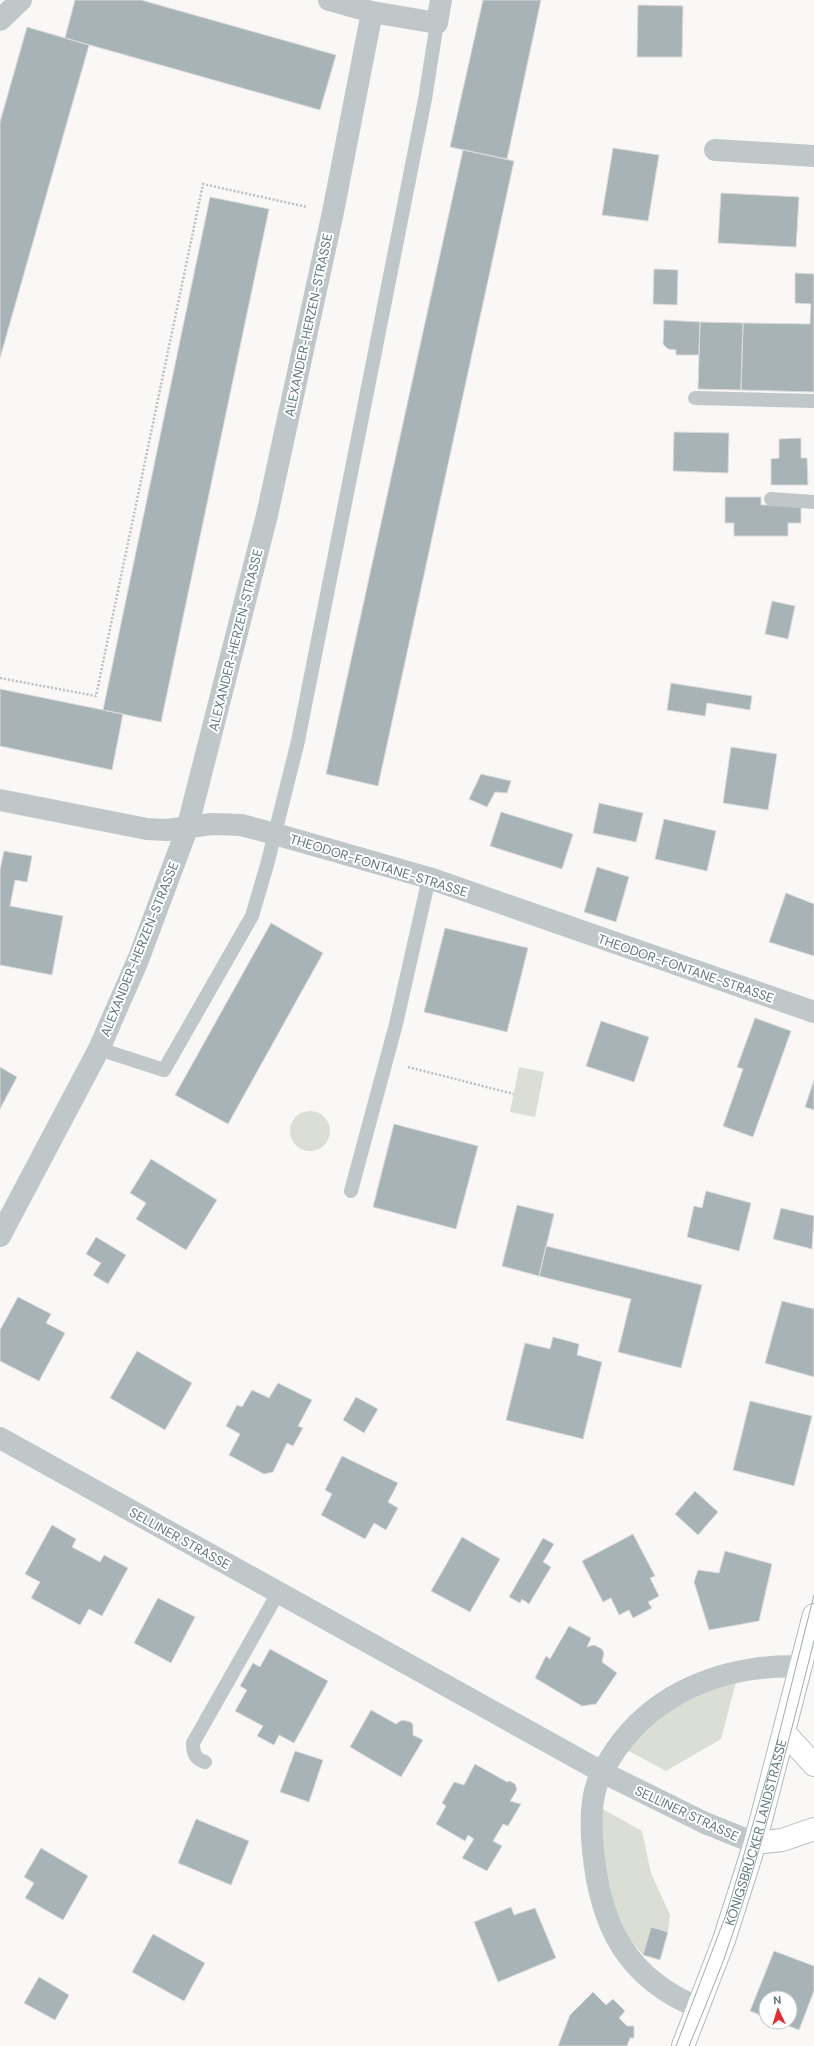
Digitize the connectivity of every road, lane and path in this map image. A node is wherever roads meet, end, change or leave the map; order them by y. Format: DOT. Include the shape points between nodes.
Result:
graph roads {
  1 [pos="21,0"];
  2 [pos="329,0"];
  3 [pos="441,0"];
  4 [pos="370,6"];
  5 [pos="0,20"];
  6 [pos="436,23"];
  7 [pos="715,150"];
  8 [pos="814,156"];
  9 [pos="333,212"];
  10 [pos="695,398"];
  11 [pos="814,401"];
  12 [pos="771,499"];
  13 [pos="814,502"];
  14 [pos="0,678"];
  15 [pos="0,800"];
  16 [pos="187,829"];
  17 [pos="275,834"];
  18 [pos="429,878"];
  19 [pos="814,1012"];
  20 [pos="99,1049"];
  21 [pos="386,1061"];
  22 [pos="514,1094"];
  23 [pos="351,1191"];
  24 [pos="0,1236"];
  25 [pos="0,1438"];
  26 [pos="278,1593"];
  27 [pos="814,1615"];
  28 [pos="800,1667"];
  29 [pos="785,1734"];
  30 [pos="205,1762"];
  31 [pos="814,1765"];
  32 [pos="610,1777"];
  33 [pos="814,1829"];
  34 [pos="756,1843"];
  35 [pos="699,2008"];
  36 [pos="683,2046"];
  1 -- 5 [label="street"];
  2 -- 4 [label="street"];
  3 -- 6 [label="street"];
  4 -- 6 [label="street"];
  4 -- 9 [label="street, ALEXANDER-HERZEN-STRASSE"];
  6 -- 17 [label="lane" via="425,99 302,718"];
  7 -- 8 [label="street"];
  9 -- 14 [label="path" via="203,184 96,696"];
  9 -- 16 [label="street, ALEXANDER-HERZEN-STRASSE" via="267,516"];
  10 -- 11 [label="lane"];
  12 -- 13 [label="lane"];
  15 -- 16 [label="street, THEODOR-FONTANE-STRASSE" via="146,829"];
  16 -- 17 [label="street, THEODOR-FONTANE-STRASSE" via="212,824 241,825"];
  16 -- 20 [label="street, ALEXANDER-HERZEN-STRASSE" via="138,960"];
  17 -- 18 [label="street, THEODOR-FONTANE-STRASSE"];
  17 -- 20 [label="lane" via="252,916 164,1070"];
  18 -- 19 [label="street, THEODOR-FONTANE-STRASSE"];
  18 -- 21 [label="lane"];
  20 -- 24 [label="street, ALEXANDER-HERZEN-STRASSE"];
  21 -- 22 [label="path"];
  21 -- 23 [label="lane"];
  25 -- 26 [label="street, SELLINER STRASSE"];
  26 -- 30 [label="lane" via="193,1743 193,1752 199,1760"];
  26 -- 32 [label="street, SELLINER STRASSE"];
  27 -- 28 [label="main road, KÖNIGSBRÜCKER LANDSTRASSE"];
  28 -- 29 [label="main road, KÖNIGSBRÜCKER LANDSTRASSE"];
  28 -- 32 [label="street" via="781,1665 730,1673 681,1691 647,1714 631,1730"];
  29 -- 31 [label="main road"];
  29 -- 34 [label="main road, KÖNIGSBRÜCKER LANDSTRASSE"];
  32 -- 34 [label="street, SELLINER STRASSE" via="705,1823"];
  32 -- 35 [label="street" via="596,1785 592,1837 599,1893 609,1924 623,1951 642,1974 670,1994"];
  33 -- 34 [label="main road" via="782,1840"];
  34 -- 35 [label="main road, KÖNIGSBRÜCKER LANDSTRASSE"];
  35 -- 36 [label="main road, KÖNIGSBRÜCKER LANDSTRASSE"];
}
